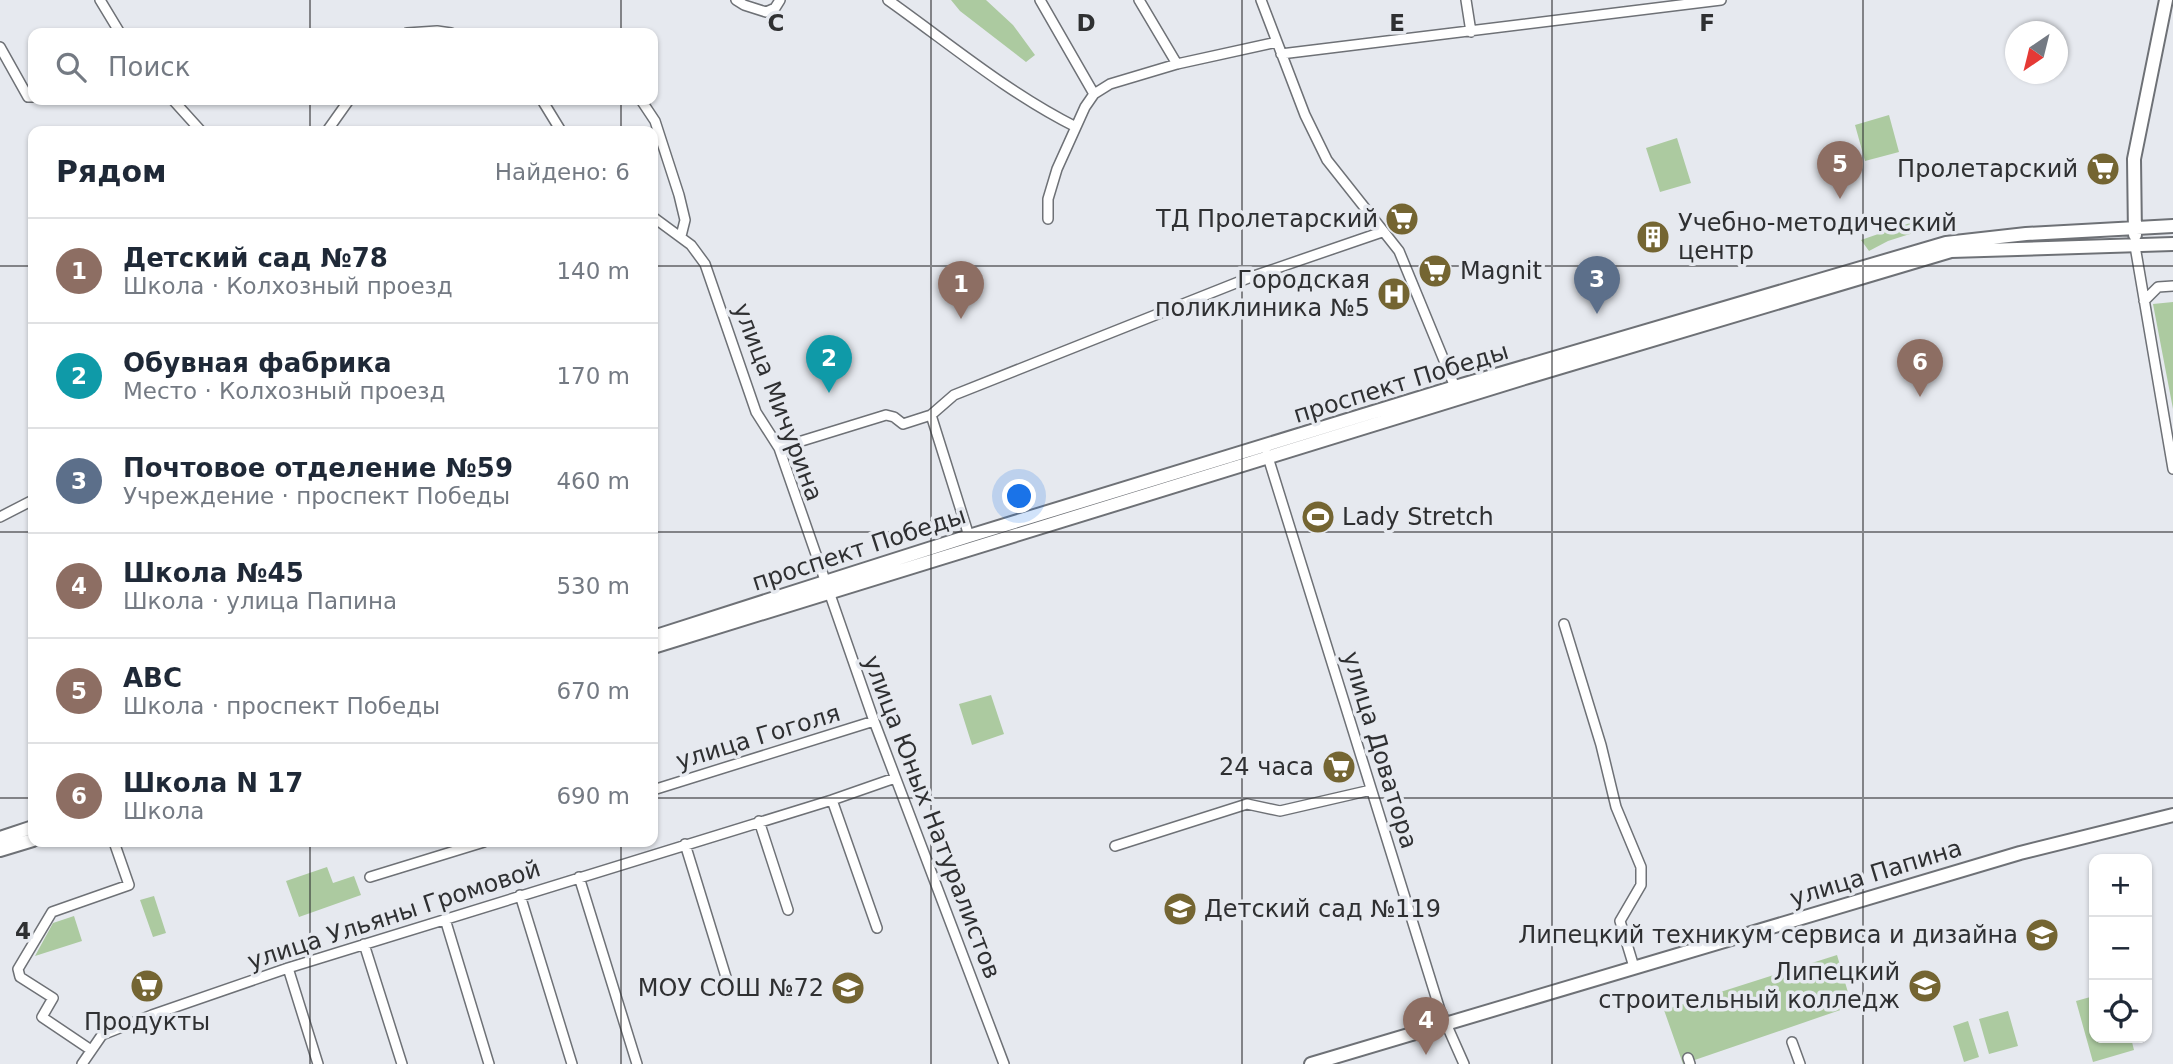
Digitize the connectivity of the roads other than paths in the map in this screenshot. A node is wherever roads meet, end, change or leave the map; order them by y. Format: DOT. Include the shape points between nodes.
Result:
graph roads {
  1 [pos="100,0"];
  2 [pos="736,0"];
  3 [pos="780,0"];
  4 [pos="888,0"];
  5 [pos="1040,0"];
  6 [pos="1139,0"];
  7 [pos="1261,0"];
  8 [pos="1466,0"];
  9 [pos="1721,0"];
  10 [pos="2166,0"];
  11 [pos="117,28"];
  12 [pos="1471,32"];
  13 [pos="1277,42"];
  14 [pos="0,47"];
  15 [pos="1282,54"];
  16 [pos="1177,64"];
  17 [pos="1094,94"];
  18 [pos="28,97"];
  19 [pos="178,105"];
  20 [pos="345,105"];
  21 [pos="545,105"];
  22 [pos="644,105"];
  23 [pos="196,126"];
  24 [pos="331,126"];
  25 [pos="558,126"];
  26 [pos="657,126"];
  27 [pos="1076,127"];
  28 [pos="658,130"];
  29 [pos="1048,219"];
  30 [pos="658,220"];
  31 [pos="2173,226"];
  32 [pos="2134,227"];
  33 [pos="1382,232"];
  34 [pos="681,236"];
  35 [pos="2173,244"];
  36 [pos="2136,246"];
  37 [pos="2173,286"];
  38 [pos="2144,301"];
  39 [pos="1455,387"];
  40 [pos="931,415"];
  41 [pos="779,448"];
  42 [pos="1266,452"];
  43 [pos="2173,469"];
  44 [pos="28,503"];
  45 [pos="0,517"];
  46 [pos="968,536"];
  47 [pos="826,588"];
  48 [pos="1564,624"];
  49 [pos="658,636"];
  50 [pos="658,645"];
  51 [pos="874,721"];
  52 [pos="895,778"];
  53 [pos="658,788"];
  54 [pos="1371,790"];
  55 [pos="832,800"];
  56 [pos="2173,815"];
  57 [pos="759,821"];
  58 [pos="28,829"];
  59 [pos="0,838"];
  60 [pos="28,842"];
  61 [pos="685,844"];
  62 [pos="1115,846"];
  63 [pos="116,847"];
  64 [pos="468,847"];
  65 [pos="0,850"];
  66 [pos="370,877"];
  67 [pos="579,877"];
  68 [pos="520,895"];
  69 [pos="788,910"];
  70 [pos="445,919"];
  71 [pos="877,928"];
  72 [pos="364,944"];
  73 [pos="1634,967"];
  74 [pos="288,968"];
  75 [pos="726,977"];
  76 [pos="1445,1023"];
  77 [pos="1792,1042"];
  78 [pos="92,1050"];
  79 [pos="82,1064"];
  80 [pos="318,1064"];
  81 [pos="402,1064"];
  82 [pos="489,1064"];
  83 [pos="572,1064"];
  84 [pos="636,1064"];
  85 [pos="1004,1064"];
  86 [pos="1311,1064"];
  87 [pos="1464,1064"];
  88 [pos="1800,1064"];
  1 -- 11 [label="street"];
  2 -- 3 [label="street" via="766,12"];
  4 -- 27 [label="street" via="998,81"];
  5 -- 17 [label="street"];
  6 -- 16 [label="street"];
  7 -- 13 [label="street"];
  8 -- 12 [label="street"];
  9 -- 12 [label="street"];
  10 -- 32 [label="main road" via="2134,159"];
  12 -- 15 [label="street"];
  13 -- 15 [label="street"];
  13 -- 16 [label="street"];
  14 -- 18 [label="street"];
  15 -- 33 [label="street" via="1327,160"];
  16 -- 17 [label="street" via="1110,84"];
  17 -- 27 [label="street"];
  19 -- 23 [label="street"];
  20 -- 24 [label="street"];
  21 -- 25 [label="street"];
  22 -- 26 [label="street"];
  27 -- 29 [label="street" via="1054,179"];
  28 -- 34 [label="street" via="685,220"];
  30 -- 34 [label="street, улица Мичурина"];
  31 -- 32 [label="main road, проспект Победы"];
  32 -- 36 [label="main road"];
  32 -- 39 [label="main road, проспект Победы" via="1950,242"];
  33 -- 39 [label="street" via="1399,251"];
  33 -- 40 [label="street" via="1238,282 954,395"];
  34 -- 41 [label="street, улица Мичурина" via="705,264 756,412"];
  35 -- 36 [label="main road, проспект Победы"];
  36 -- 38 [label="street"];
  36 -- 42 [label="main road, проспект Победы" via="1951,251"];
  37 -- 38 [label="street" via="2158,287"];
  38 -- 43 [label="street"];
  39 -- 42 [label="main road, проспект Победы"];
  40 -- 41 [label="street" via="904,424 886,415"];
  40 -- 46 [label="street"];
  41 -- 47 [label="street, улица Мичурина"];
  42 -- 46 [label="main road, проспект Победы"];
  42 -- 47 [label="main road, проспект Победы"];
  42 -- 54 [label="street, улица Доватора"];
  44 -- 45 [label="street"];
  46 -- 47 [label="main road, проспект Победы"];
  47 -- 49 [label="main road, проспект Победы"];
  47 -- 50 [label="main road, проспект Победы"];
  47 -- 51 [label="street, улица Юных Натуралистов"];
  48 -- 73 [label="street" via="1616,807 1641,867 1641,885 1620,921"];
  51 -- 52 [label="street, улица Юных Натуралистов"];
  51 -- 53 [label="street, улица Гоголя"];
  52 -- 55 [label="street, улица Ульяны Громовой"];
  52 -- 85 [label="street, улица Юных Натуралистов"];
  54 -- 62 [label="street" via="1280,811 1247,804"];
  54 -- 76 [label="street, улица Доватора"];
  55 -- 57 [label="street, улица Ульяны Громовой"];
  55 -- 71 [label="street"];
  56 -- 73 [label="main road, улица Папина" via="2020,853"];
  57 -- 61 [label="street, улица Ульяны Громовой"];
  57 -- 69 [label="street"];
  58 -- 59 [label="main road"];
  60 -- 65 [label="main road"];
  61 -- 67 [label="street, улица Ульяны Громовой"];
  61 -- 75 [label="street"];
  63 -- 78 [label="street" via="129,885 52,912 18,969 20,977 53,998 42,1017"];
  64 -- 66 [label="street"];
  67 -- 68 [label="street, улица Ульяны Громовой"];
  67 -- 84 [label="street"];
  68 -- 70 [label="street, улица Ульяны Громовой"];
  68 -- 83 [label="street"];
  70 -- 72 [label="street, улица Ульяны Громовой"];
  70 -- 82 [label="street"];
  72 -- 74 [label="street, улица Ульяны Громовой"];
  72 -- 81 [label="street"];
  73 -- 76 [label="main road, улица Папина"];
  74 -- 78 [label="street, улица Ульяны Громовой" via="152,1014 102,1035"];
  74 -- 80 [label="street"];
  76 -- 86 [label="main road, улица Папина"];
  76 -- 87 [label="street, улица Доватора"];
  77 -- 88 [label="street"];
  78 -- 79 [label="street, улица Ульяны Громовой"];
}
